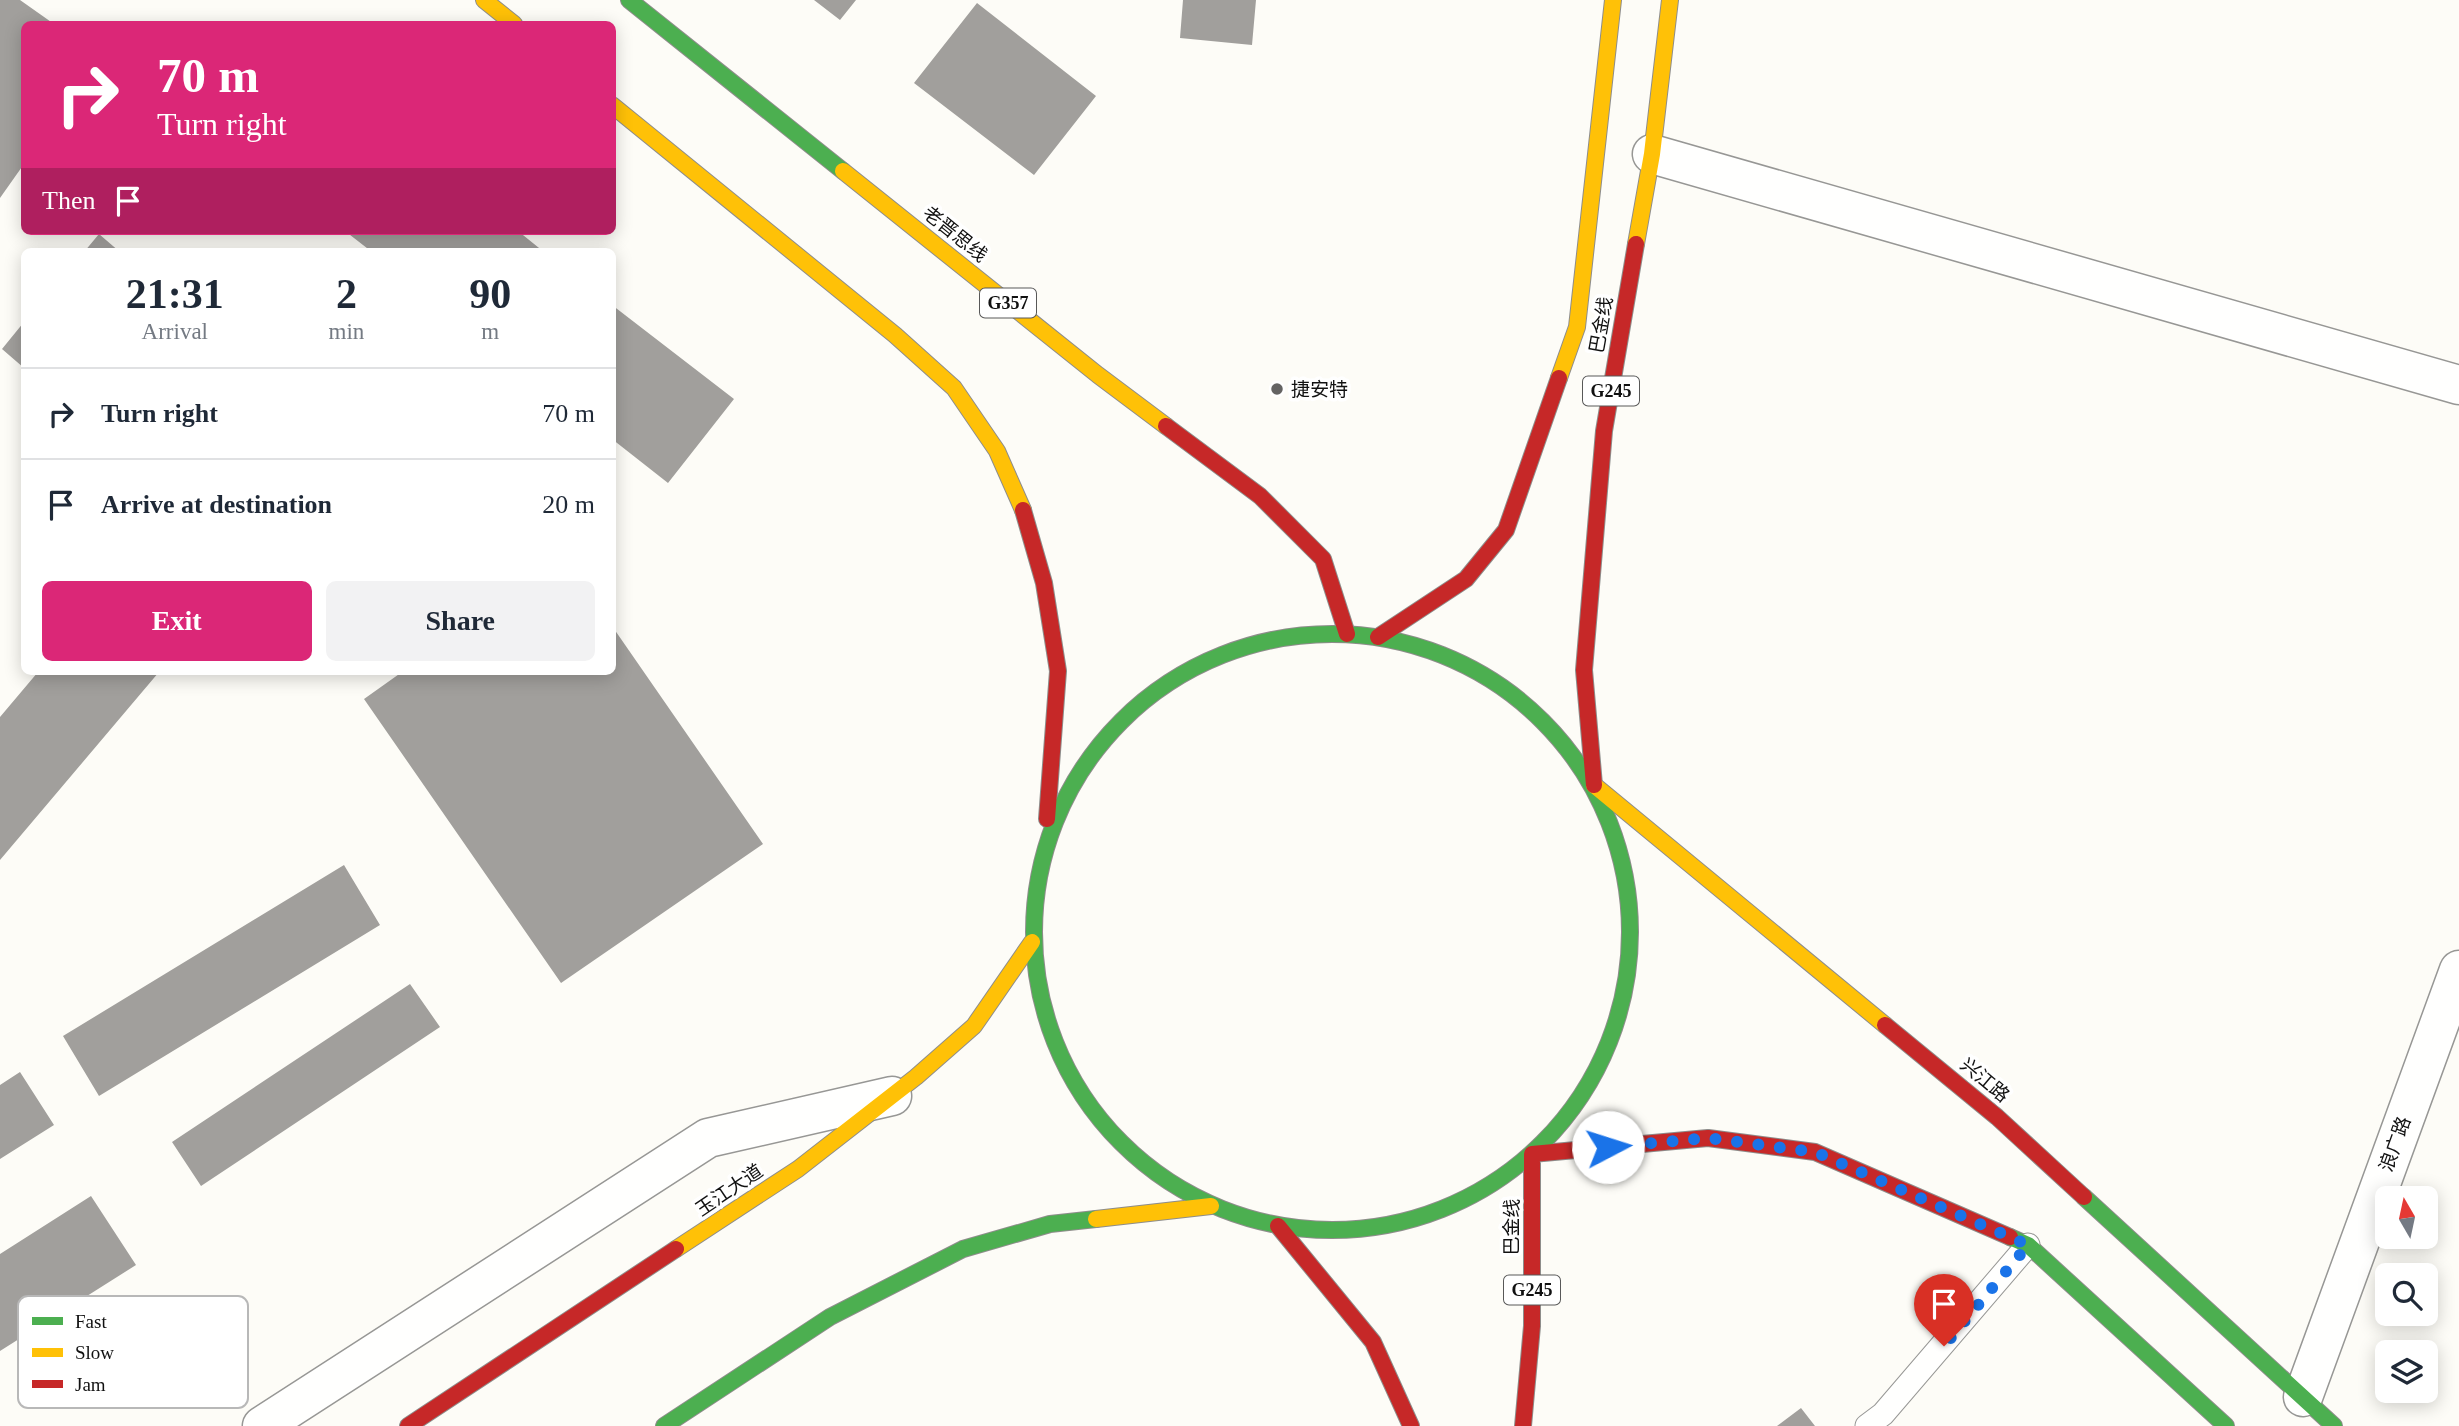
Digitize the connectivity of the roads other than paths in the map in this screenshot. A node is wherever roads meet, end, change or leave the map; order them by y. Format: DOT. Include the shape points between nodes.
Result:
graph roads {
  1 [pos="484,0"];
  2 [pos="629,0"];
  3 [pos="1613,0"];
  4 [pos="1670,0"];
  5 [pos="510,21"];
  6 [pos="616,108"];
  7 [pos="1652,154"];
  8 [pos="2459,385"];
  9 [pos="1347,634"];
  10 [pos="1378,637"];
  11 [pos="1594,785"];
  12 [pos="1045,846"];
  13 [pos="1032,942"];
  14 [pos="2459,970"];
  15 [pos="892,1096"];
  16 [pos="1532,1154"];
  17 [pos="1212,1206"];
  18 [pos="1278,1226"];
  19 [pos="2028,1245"];
  20 [pos="2303,1397"];
  21 [pos="262,1426"];
  22 [pos="408,1426"];
  23 [pos="664,1426"];
  24 [pos="1411,1426"];
  25 [pos="1523,1426"];
  26 [pos="1867,1426"];
  27 [pos="2226,1426"];
  28 [pos="2334,1426"];
  1 -- 5 [label="main road"];
  2 -- 9 [label="main road, 老晋思线 / G357" via="1098,376 1260,496 1323,559"];
  3 -- 10 [label="main road, 巴金线 / G245" via="1577,327 1506,530 1466,579"];
  4 -- 7 [label="main road, 巴金线 / G245"];
  6 -- 12 [label="main road" via="954,388 997,451 1025,514 1044,583 1058,671"];
  7 -- 8 [label="street"];
  7 -- 11 [label="main road, 巴金线 / G245" via="1604,431 1584,670"];
  9 -- 10 [label="main road"];
  9 -- 12 [label="main road" via="1290,636 1234,650 1183,673 1137,705 1097,746 1066,793"];
  10 -- 11 [label="main road" via="1443,654 1503,687 1554,730"];
  11 -- 16 [label="main road" via="1623,860 1632,913 1628,981 1597,1069 1577,1104"];
  11 -- 20 [label="main road, 兴江路" via="1997,1117"];
  12 -- 13 [label="main road" via="1034,893"];
  13 -- 15 [label="main road, 玉江大道" via="974,1026"];
  13 -- 17 [label="main road" via="1046,1024 1083,1099 1140,1162"];
  14 -- 20 [label="street, 浪广路"];
  15 -- 21 [label="street" via="708,1138"];
  15 -- 22 [label="main road, 玉江大道" via="737,1210"];
  16 -- 18 [label="main road" via="1476,1193 1414,1219 1346,1230"];
  16 -- 19 [label="main road" via="1708,1138 1815,1152"];
  16 -- 25 [label="main road, 巴金线 / G245" via="1532,1326"];
  17 -- 18 [label="main road"];
  17 -- 23 [label="main road" via="1050,1224 963,1249 830,1317"];
  18 -- 24 [label="main road" via="1373,1342"];
  19 -- 26 [label="lane" via="1883,1415"];
  19 -- 27 [label="main road"];
  20 -- 28 [label="main road, 兴江路"];
}
